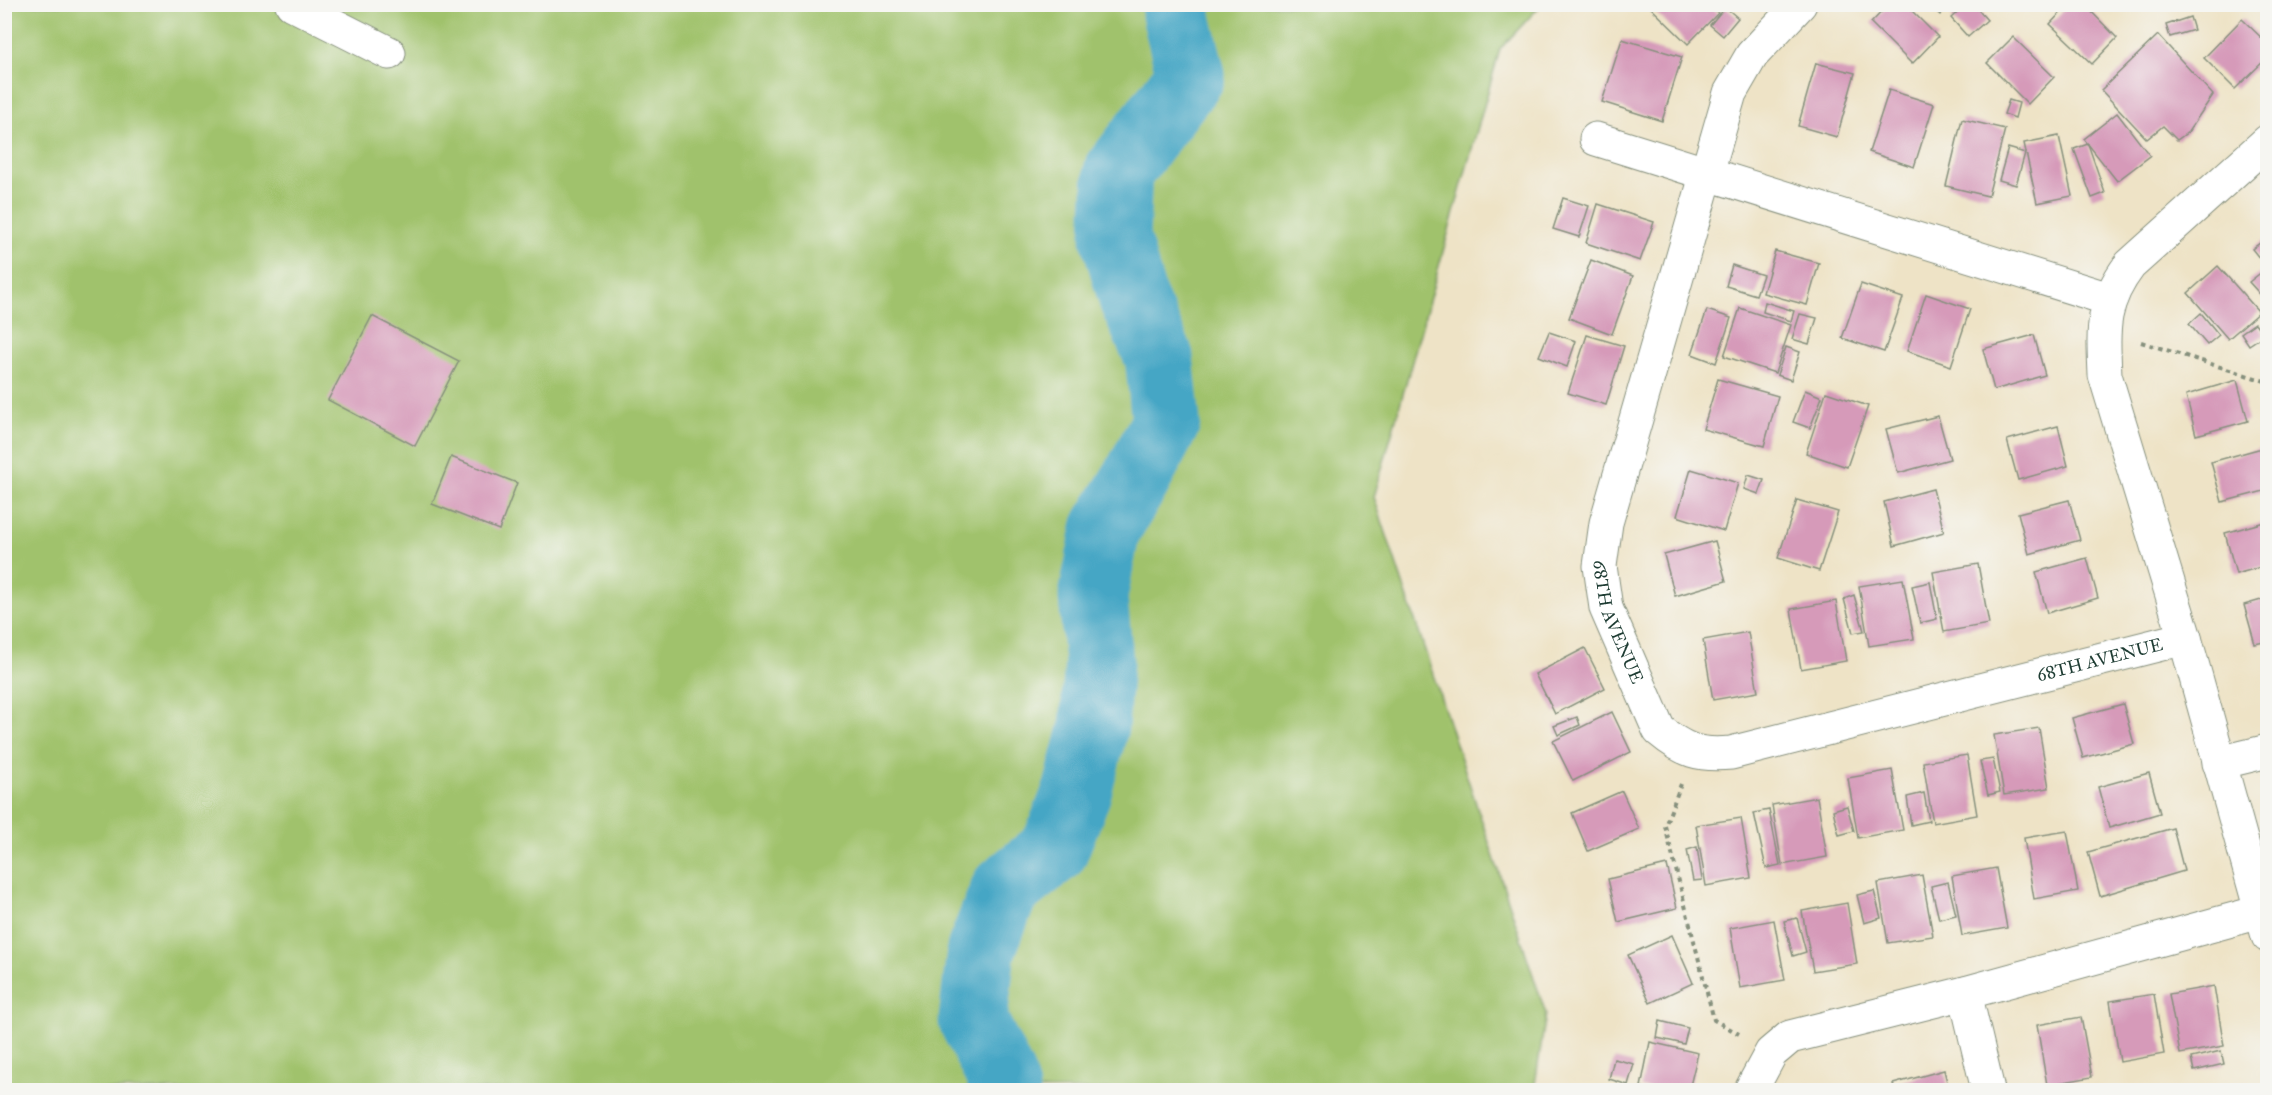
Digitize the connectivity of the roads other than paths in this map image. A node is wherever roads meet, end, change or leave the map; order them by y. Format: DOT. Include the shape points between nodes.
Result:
graph roads {
  1 [pos="292,4"];
  2 [pos="1800,4"];
  3 [pos="389,53"];
  4 [pos="1596,139"];
  5 [pos="2268,141"];
  6 [pos="1706,172"];
  7 [pos="2106,315"];
  8 [pos="2185,638"];
  9 [pos="2268,751"];
  10 [pos="2219,763"];
  11 [pos="2264,924"];
  12 [pos="1965,993"];
  13 [pos="1751,1090"];
  14 [pos="1988,1090"];
  1 -- 3 [label="street"];
  2 -- 6 [label="street, 68TH AVENUE" via="1752,55 1730,93"];
  4 -- 6 [label="street"];
  5 -- 7 [label="street" via="2130,265"];
  6 -- 7 [label="street"];
  6 -- 8 [label="street, 68TH AVENUE" via="1606,523 1599,566 1606,609 1659,730 1694,752 1731,753"];
  7 -- 8 [label="street" via="2105,375"];
  8 -- 10 [label="street"];
  9 -- 10 [label="street"];
  10 -- 11 [label="street"];
  11 -- 12 [label="street"];
  12 -- 13 [label="street" via="1790,1037 1771,1053"];
  12 -- 14 [label="street"];
}
